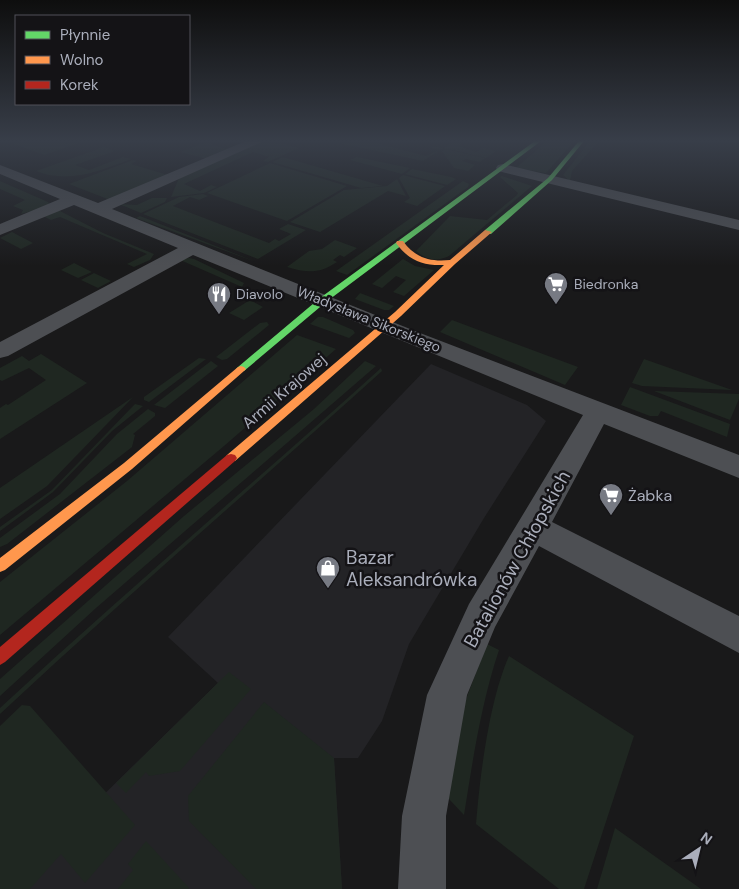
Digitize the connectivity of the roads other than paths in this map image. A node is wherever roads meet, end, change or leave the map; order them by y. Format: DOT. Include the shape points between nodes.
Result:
graph roads {
  1 [pos="33,182"];
  2 [pos="161,182"];
  3 [pos="483,182"];
  4 [pos="546,182"];
  5 [pos="564,182"];
  6 [pos="74,199"];
  7 [pos="99,209"];
  8 [pos="739,225"];
  9 [pos="0,230"];
  10 [pos="400,243"];
  11 [pos="192,248"];
  12 [pos="452,262"];
  13 [pos="323,300"];
  14 [pos="383,326"];
  15 [pos="0,352"];
  16 [pos="599,410"];
  17 [pos="739,467"];
  18 [pos="533,528"];
  19 [pos="0,566"];
  20 [pos="739,635"];
  21 [pos="0,657"];
  22 [pos="422,889"];
  1 -- 6 [label="street, Władysława Sikorskiego"];
  2 -- 7 [label="street"];
  3 -- 10 [label="main road"];
  4 -- 12 [label="main road, Armii Krajowej"];
  5 -- 8 [label="street"];
  6 -- 7 [label="street, Władysława Sikorskiego"];
  6 -- 9 [label="street"];
  7 -- 11 [label="street, Władysława Sikorskiego"];
  10 -- 12 [label="main road" via="408,255 420,261 432,264"];
  10 -- 13 [label="main road"];
  11 -- 13 [label="street, Władysława Sikorskiego"];
  11 -- 15 [label="street"];
  12 -- 14 [label="main road, Armii Krajowej"];
  13 -- 14 [label="street, Władysława Sikorskiego"];
  13 -- 19 [label="main road" via="128,466"];
  14 -- 16 [label="street, Władysława Sikorskiego"];
  14 -- 21 [label="main road, Armii Krajowej"];
  16 -- 17 [label="street, Władysława Sikorskiego"];
  16 -- 18 [label="street, Batalionów Chłopskich"];
  18 -- 20 [label="street"];
  18 -- 22 [label="street, Batalionów Chłopskich" via="482,616 447,695 424,816"];
}
